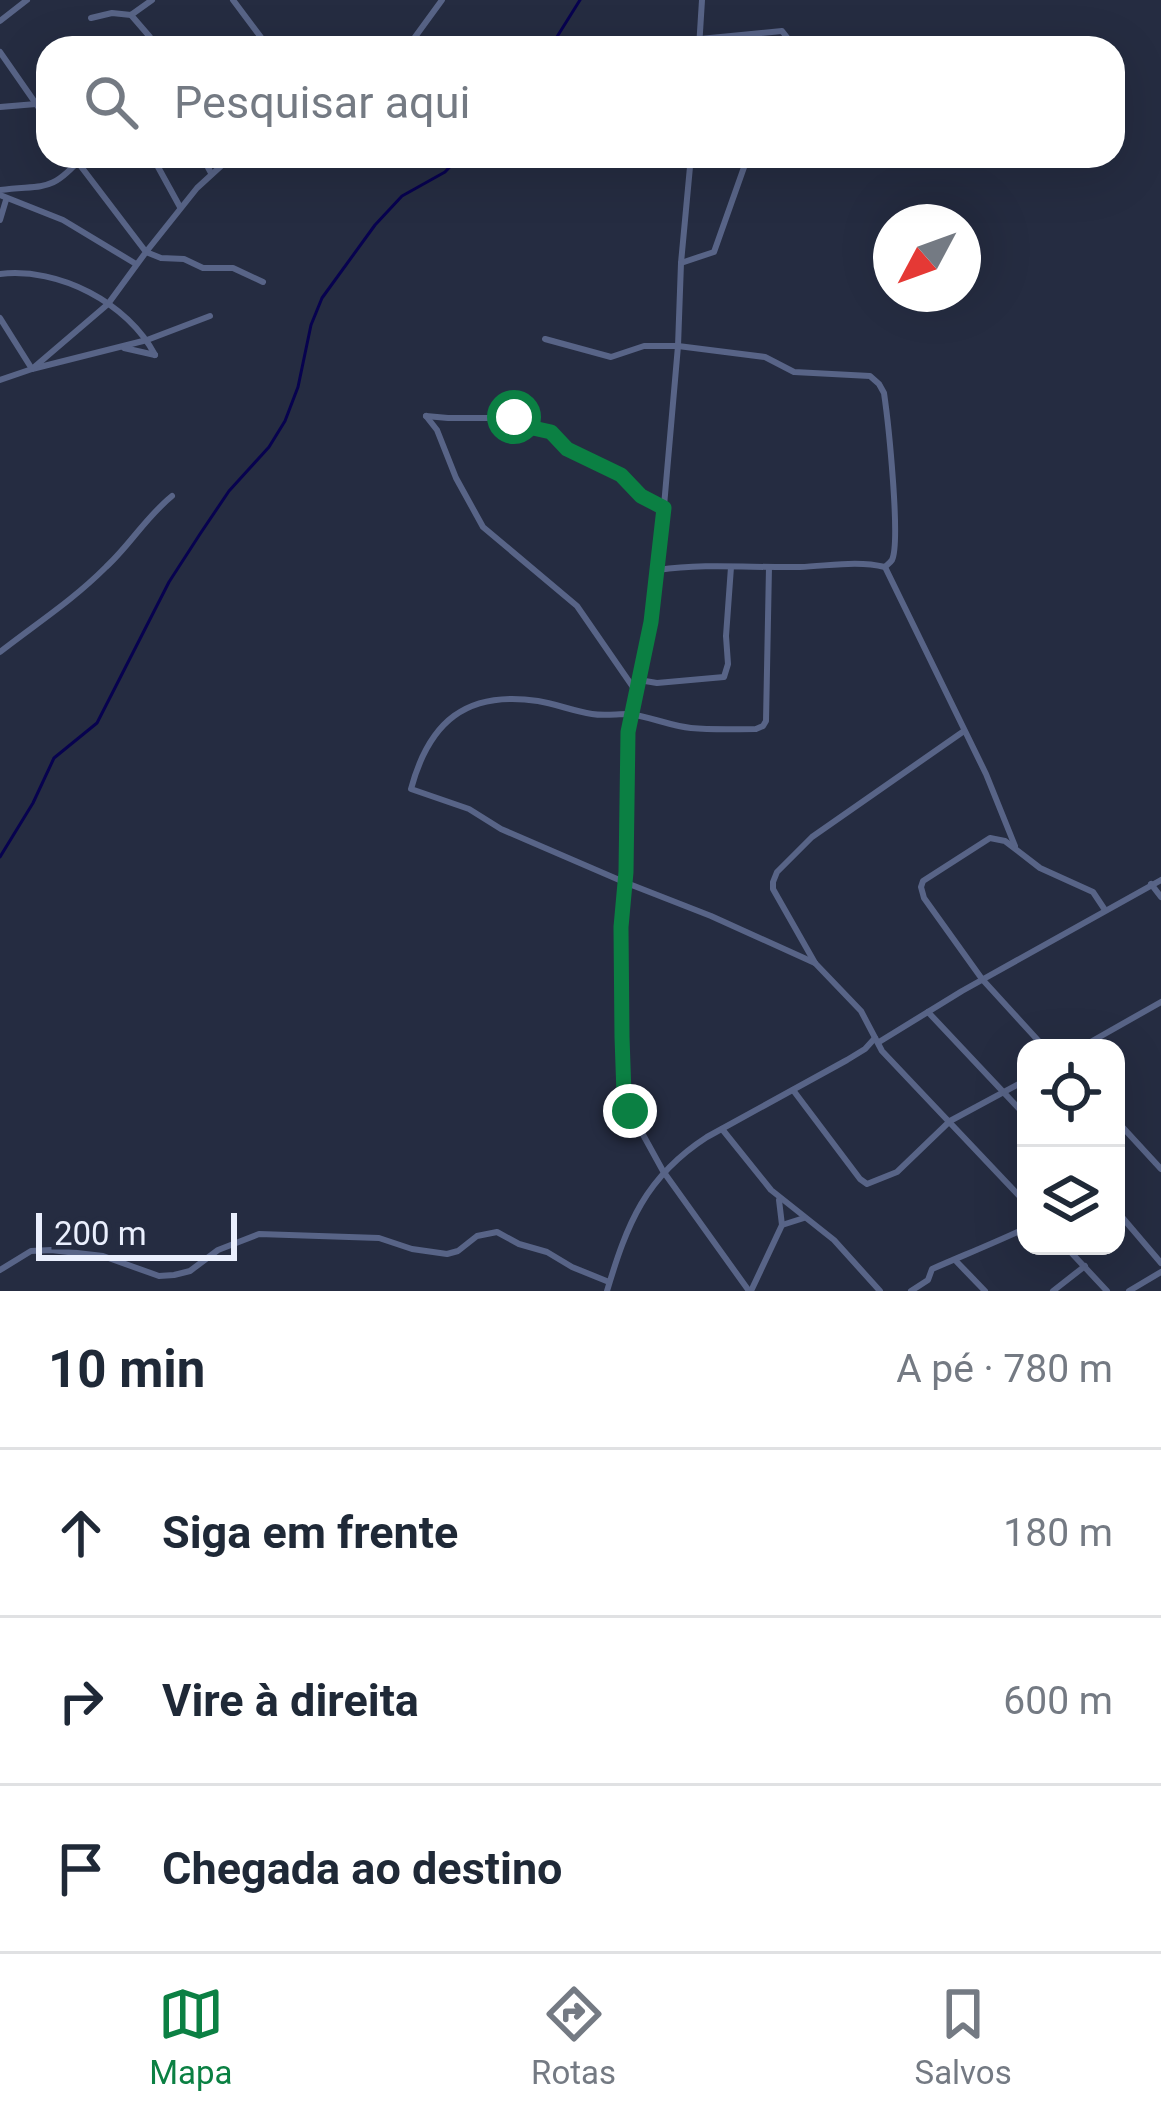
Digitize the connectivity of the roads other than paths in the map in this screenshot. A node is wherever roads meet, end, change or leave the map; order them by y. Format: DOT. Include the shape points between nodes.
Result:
graph roads {
  1 [pos="27,0"];
  2 [pos="152,0"];
  3 [pos="233,0"];
  4 [pos="442,0"];
  5 [pos="702,0"];
  6 [pos="131,15"];
  7 [pos="91,18"];
  8 [pos="0,21"];
  9 [pos="149,36"];
  10 [pos="259,36"];
  11 [pos="416,36"];
  12 [pos="699,36"];
  13 [pos="747,36"];
  14 [pos="786,36"];
  15 [pos="0,52"];
  16 [pos="36,103"];
  17 [pos="0,107"];
  18 [pos="70,168"];
  19 [pos="85,168"];
  20 [pos="159,168"];
  21 [pos="209,168"];
  22 [pos="218,168"];
  23 [pos="690,168"];
  24 [pos="744,168"];
  25 [pos="212,173"];
  26 [pos="2,194"];
  27 [pos="180,207"];
  28 [pos="0,220"];
  29 [pos="146,252"];
  30 [pos="681,263"];
  31 [pos="136,264"];
  32 [pos="0,274"];
  33 [pos="263,282"];
  34 [pos="108,304"];
  35 [pos="210,316"];
  36 [pos="0,318"];
  37 [pos="545,339"];
  38 [pos="147,340"];
  39 [pos="678,346"];
  40 [pos="120,347"];
  41 [pos="32,369"];
  42 [pos="0,380"];
  43 [pos="172,496"];
  44 [pos="664,508"];
  45 [pos="731,567"];
  46 [pos="769,567"];
  47 [pos="885,567"];
  48 [pos="658,570"];
  49 [pos="0,652"];
  50 [pos="640,667"];
  51 [pos="624,675"];
  52 [pos="639,680"];
  53 [pos="636,691"];
  54 [pos="630,714"];
  55 [pos="964,731"];
  56 [pos="1016,848"];
  57 [pos="1161,880"];
  58 [pos="625,882"];
  59 [pos="1151,884"];
  60 [pos="1161,897"];
  61 [pos="1106,910"];
  62 [pos="815,963"];
  63 [pos="982,980"];
  64 [pos="1161,1002"];
  65 [pos="928,1012"];
  66 [pos="1037,1039"];
  67 [pos="1096,1039"];
  68 [pos="878,1044"];
  69 [pos="865,1049"];
  70 [pos="1017,1085"];
  71 [pos="794,1090"];
  72 [pos="1005,1092"];
  73 [pos="1017,1106"];
  74 [pos="950,1121"];
  75 [pos="722,1129"];
  76 [pos="1125,1130"];
  77 [pos="1161,1168"];
  78 [pos="663,1171"];
  79 [pos="1017,1193"];
  80 [pos="779,1197"];
  81 [pos="805,1218"];
  82 [pos="1125,1221"];
  83 [pos="782,1225"];
  84 [pos="1017,1233"];
  85 [pos="1074,1255"];
  86 [pos="956,1261"];
  87 [pos="1161,1263"];
  88 [pos="1085,1266"];
  89 [pos="0,1270"];
  90 [pos="1161,1272"];
  91 [pos="608,1287"];
  92 [pos="750,1291"];
  93 [pos="880,1291"];
  94 [pos="911,1291"];
  95 [pos="985,1291"];
  96 [pos="1053,1291"];
  97 [pos="1107,1291"];
  98 [pos="1129,1291"];
  1 -- 8 [label="street"];
  2 -- 6 [label="street"];
  3 -- 10 [label="street"];
  4 -- 11 [label="street"];
  5 -- 12 [label="street"];
  6 -- 7 [label="street"];
  6 -- 9 [label="street"];
  13 -- 14 [label="street"];
  15 -- 16 [label="street"];
  16 -- 17 [label="street"];
  18 -- 26 [label="street" via="52,184"];
  19 -- 29 [label="street"];
  20 -- 27 [label="street"];
  21 -- 25 [label="street"];
  22 -- 25 [label="street"];
  23 -- 30 [label="street"];
  24 -- 30 [label="street" via="714,252"];
  25 -- 27 [label="street"];
  26 -- 28 [label="street"];
  26 -- 31 [label="street"];
  27 -- 29 [label="street"];
  29 -- 31 [label="street"];
  29 -- 33 [label="street" via="233,268"];
  30 -- 39 [label="street"];
  31 -- 34 [label="street"];
  32 -- 34 [label="street" via="49,278"];
  34 -- 38 [label="street"];
  34 -- 41 [label="street"];
  35 -- 38 [label="street"];
  36 -- 41 [label="street"];
  37 -- 39 [label="street" via="611,357"];
  38 -- 40 [label="street"];
  38 -- 40 [label="street" via="155,355"];
  39 -- 44 [label="street"];
  39 -- 47 [label="street" via="765,358 794,372 865,374 879,384 895,527"];
  40 -- 41 [label="street"];
  41 -- 42 [label="street"];
  43 -- 49 [label="street" via="77,595"];
  44 -- 48 [label="street"];
  44 -- 51 [label="street" via="518,418 426,416 483,527 577,606"];
  45 -- 46 [label="street"];
  45 -- 48 [label="street"];
  45 -- 52 [label="street" via="726,675"];
  46 -- 47 [label="street"];
  46 -- 54 [label="street" via="763,726 692,728"];
  47 -- 55 [label="street"];
  48 -- 50 [label="street"];
  50 -- 51 [label="street"];
  50 -- 52 [label="street"];
  51 -- 53 [label="street"];
  52 -- 53 [label="street"];
  53 -- 54 [label="street"];
  54 -- 58 [label="street"];
  54 -- 58 [label="street" via="513,698 479,702 442,726 411,787"];
  55 -- 56 [label="street"];
  55 -- 62 [label="street" via="812,837 777,872 773,890"];
  56 -- 61 [label="street" via="1093,892"];
  56 -- 63 [label="street" via="989,838 921,887"];
  57 -- 59 [label="street"];
  58 -- 62 [label="street"];
  58 -- 78 [label="street" via="624,1094"];
  59 -- 60 [label="street"];
  59 -- 61 [label="street"];
  61 -- 63 [label="street"];
  62 -- 68 [label="street" via="848,995"];
  63 -- 65 [label="street"];
  63 -- 66 [label="street"];
  64 -- 67 [label="street"];
  65 -- 68 [label="street"];
  65 -- 72 [label="street"];
  68 -- 69 [label="street"];
  68 -- 69 [label="street"];
  68 -- 74 [label="street"];
  69 -- 71 [label="street"];
  70 -- 72 [label="street"];
  71 -- 74 [label="street" via="867,1184 897,1172"];
  71 -- 75 [label="street"];
  72 -- 73 [label="street"];
  72 -- 74 [label="street"];
  74 -- 79 [label="street"];
  75 -- 78 [label="street"];
  75 -- 80 [label="street"];
  76 -- 77 [label="street"];
  78 -- 91 [label="street" via="637,1208"];
  78 -- 92 [label="street"];
  80 -- 81 [label="street"];
  80 -- 83 [label="street"];
  81 -- 83 [label="street"];
  81 -- 93 [label="street"];
  82 -- 87 [label="street"];
  83 -- 92 [label="street"];
  84 -- 86 [label="street"];
  85 -- 88 [label="street"];
  86 -- 94 [label="street" via="932,1269"];
  86 -- 95 [label="street"];
  88 -- 96 [label="street"];
  88 -- 97 [label="street"];
  89 -- 91 [label="street" via="31,1250 51,1250 175,1276 259,1234 379,1238 447,1254 496,1232"];
  90 -- 98 [label="street"];
}
